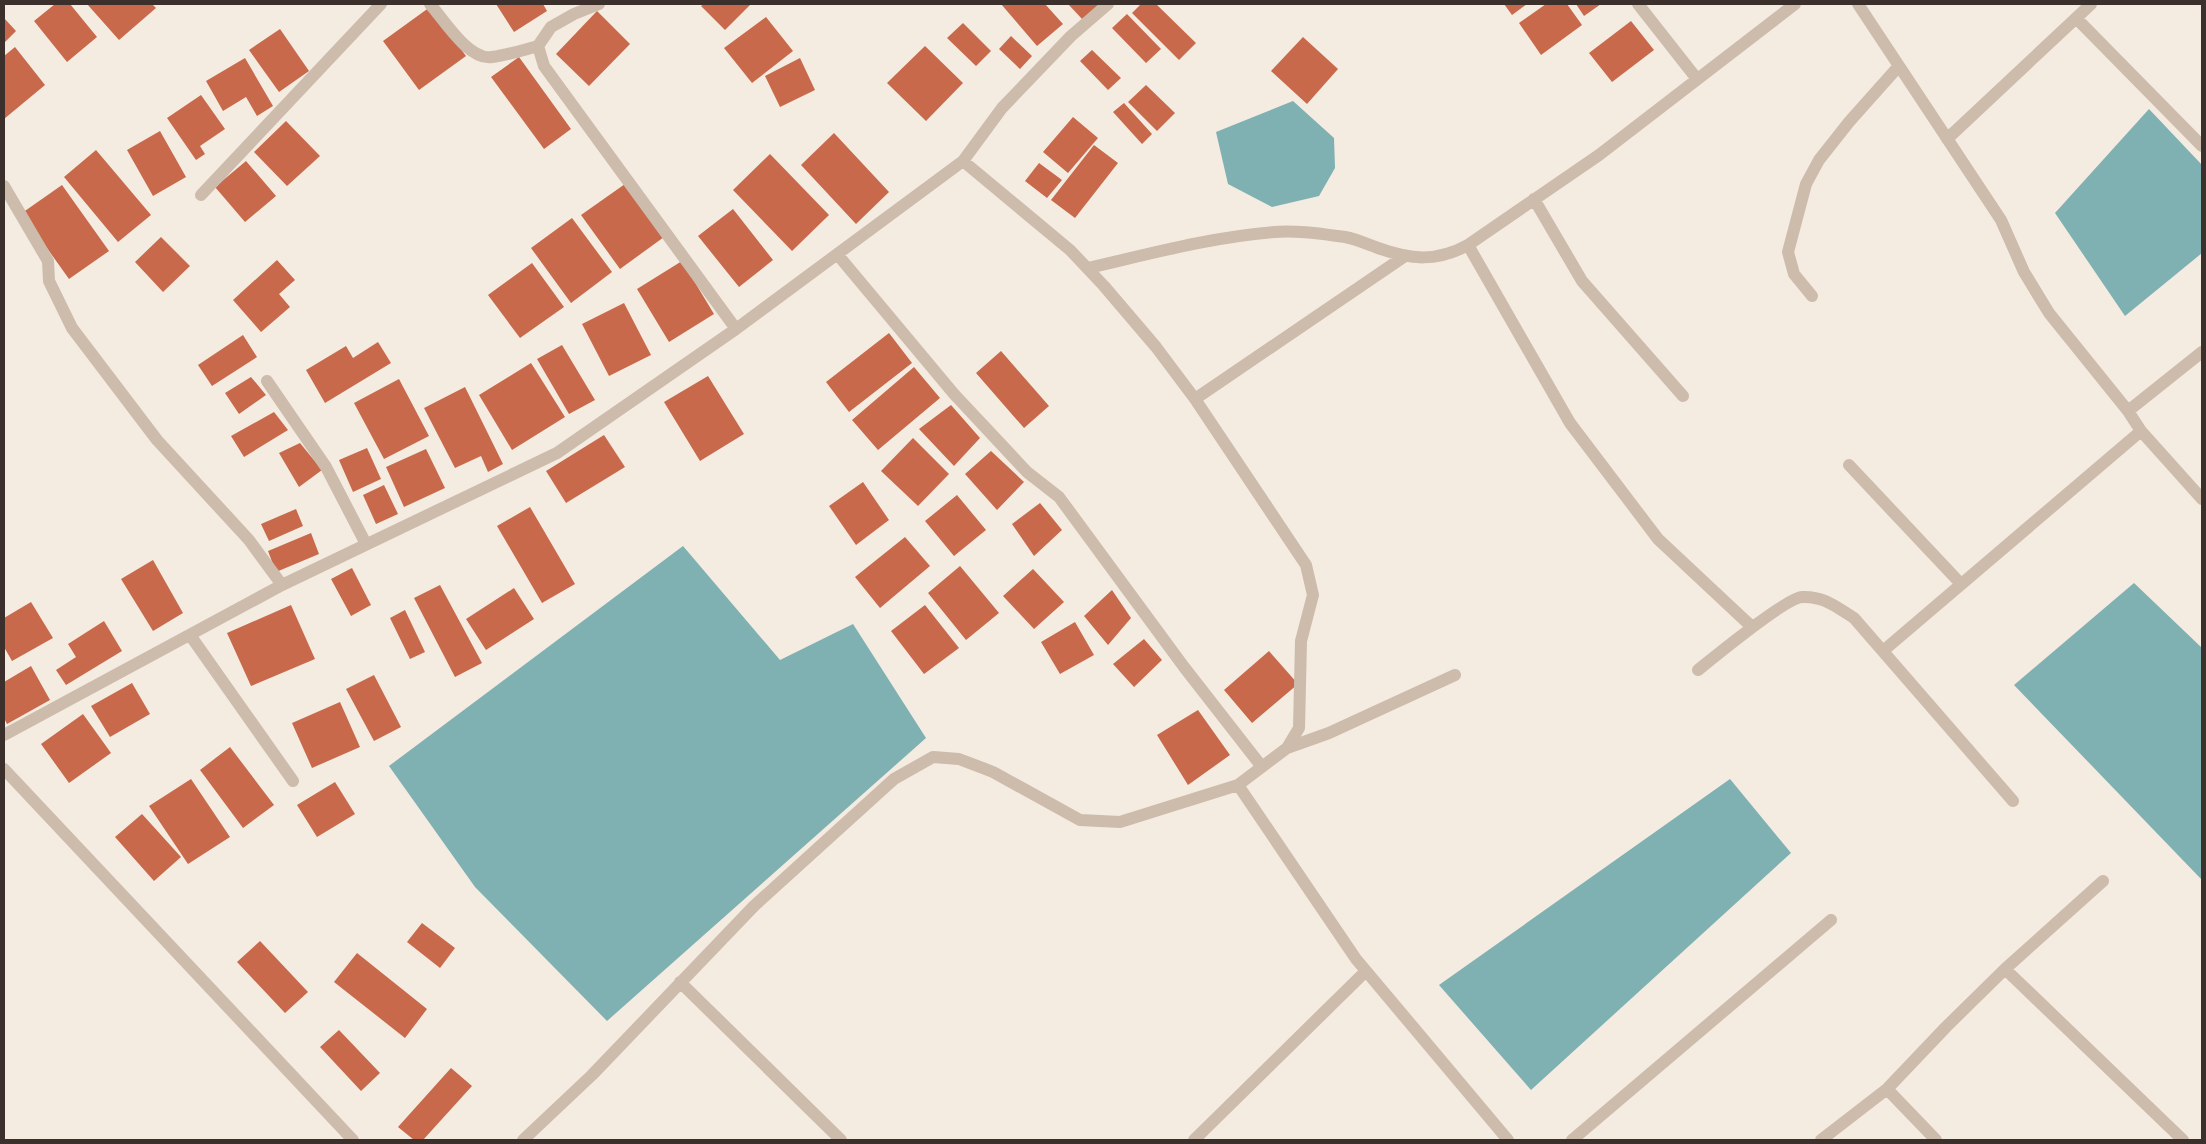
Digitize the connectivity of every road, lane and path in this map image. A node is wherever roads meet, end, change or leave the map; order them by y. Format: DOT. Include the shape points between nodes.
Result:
graph roads {
  1 [pos="381,4"];
  2 [pos="430,4"];
  3 [pos="599,4"];
  4 [pos="1108,4"];
  5 [pos="1638,4"];
  6 [pos="1795,4"];
  7 [pos="1858,4"];
  8 [pos="2091,4"];
  9 [pos="2076,18"];
  10 [pos="538,46"];
  11 [pos="1898,67"];
  12 [pos="1697,79"];
  13 [pos="1947,139"];
  14 [pos="2202,146"];
  15 [pos="963,161"];
  16 [pos="4,186"];
  17 [pos="201,195"];
  18 [pos="1534,199"];
  19 [pos="1468,245"];
  20 [pos="837,254"];
  21 [pos="1404,256"];
  22 [pos="1088,268"];
  23 [pos="1812,296"];
  24 [pos="736,329"];
  25 [pos="2202,352"];
  26 [pos="267,381"];
  27 [pos="1683,396"];
  28 [pos="1195,399"];
  29 [pos="2128,411"];
  30 [pos="2141,431"];
  31 [pos="1849,465"];
  32 [pos="2202,499"];
  33 [pos="366,544"];
  34 [pos="1961,584"];
  35 [pos="282,585"];
  36 [pos="1752,627"];
  37 [pos="190,634"];
  38 [pos="1883,651"];
  39 [pos="1698,670"];
  40 [pos="1454,675"];
  41 [pos="4,735"];
  42 [pos="1287,748"];
  43 [pos="1262,767"];
  44 [pos="4,769"];
  45 [pos="293,781"];
  46 [pos="1238,785"];
  47 [pos="2013,801"];
  48 [pos="2103,881"];
  49 [pos="1831,920"];
  50 [pos="2005,969"];
  51 [pos="1366,971"];
  52 [pos="680,982"];
  53 [pos="1887,1089"];
  54 [pos="2179,1139"];
  55 [pos="353,1140"];
  56 [pos="523,1140"];
  57 [pos="841,1140"];
  58 [pos="1194,1140"];
  59 [pos="1508,1140"];
  60 [pos="1572,1140"];
  61 [pos="1822,1140"];
  62 [pos="1936,1140"];
  1 -- 17 [label="street"];
  2 -- 10 [label="street" via="467,48 477,55 491,58"];
  3 -- 10 [label="street" via="551,27"];
  4 -- 15 [label="street" via="1071,36 1002,108"];
  5 -- 12 [label="street"];
  6 -- 12 [label="street"];
  7 -- 11 [label="street"];
  8 -- 9 [label="street"];
  9 -- 13 [label="street"];
  9 -- 14 [label="street"];
  10 -- 24 [label="street" via="544,66"];
  11 -- 13 [label="street"];
  11 -- 23 [label="street" via="1819,160 1806,184 1788,252 1794,274"];
  12 -- 18 [label="street"];
  13 -- 29 [label="street" via="2001,220 2024,272 2049,313"];
  15 -- 20 [label="street"];
  15 -- 22 [label="street"];
  16 -- 35 [label="street" via="48,261 49,281 72,328 156,440 249,540"];
  18 -- 19 [label="street"];
  18 -- 27 [label="street" via="1582,281"];
  19 -- 21 [label="street" via="1451,254 1418,258"];
  19 -- 36 [label="street" via="1570,423 1658,539"];
  20 -- 24 [label="street"];
  20 -- 43 [label="street" via="954,394 1027,472 1059,496"];
  21 -- 22 [label="street" via="1348,238 1275,232"];
  21 -- 28 [label="street"];
  22 -- 28 [label="street" via="1156,347"];
  24 -- 33 [label="street" via="557,453"];
  25 -- 29 [label="street"];
  26 -- 33 [label="street" via="326,467"];
  28 -- 42 [label="street" via="1306,565 1313,595 1301,641 1299,728"];
  29 -- 30 [label="street"];
  30 -- 32 [label="street"];
  30 -- 34 [label="street"];
  31 -- 34 [label="street"];
  33 -- 35 [label="street"];
  34 -- 38 [label="street"];
  35 -- 37 [label="street"];
  36 -- 38 [label="street" via="1800,597 1825,599 1854,618"];
  36 -- 39 [label="street"];
  37 -- 41 [label="street"];
  37 -- 45 [label="street"];
  38 -- 47 [label="street"];
  40 -- 42 [label="street" via="1329,733"];
  42 -- 43 [label="street"];
  43 -- 46 [label="street"];
  44 -- 55 [label="street"];
  46 -- 51 [label="street"];
  46 -- 52 [label="street" via="1120,822 1080,820 993,772 959,759 934,757 894,780 754,906"];
  48 -- 50 [label="street"];
  49 -- 60 [label="street"];
  50 -- 53 [label="street"];
  50 -- 54 [label="street"];
  51 -- 58 [label="street"];
  51 -- 59 [label="street"];
  52 -- 56 [label="street" via="592,1076"];
  52 -- 57 [label="street"];
  53 -- 61 [label="street"];
  53 -- 62 [label="street"];
}
